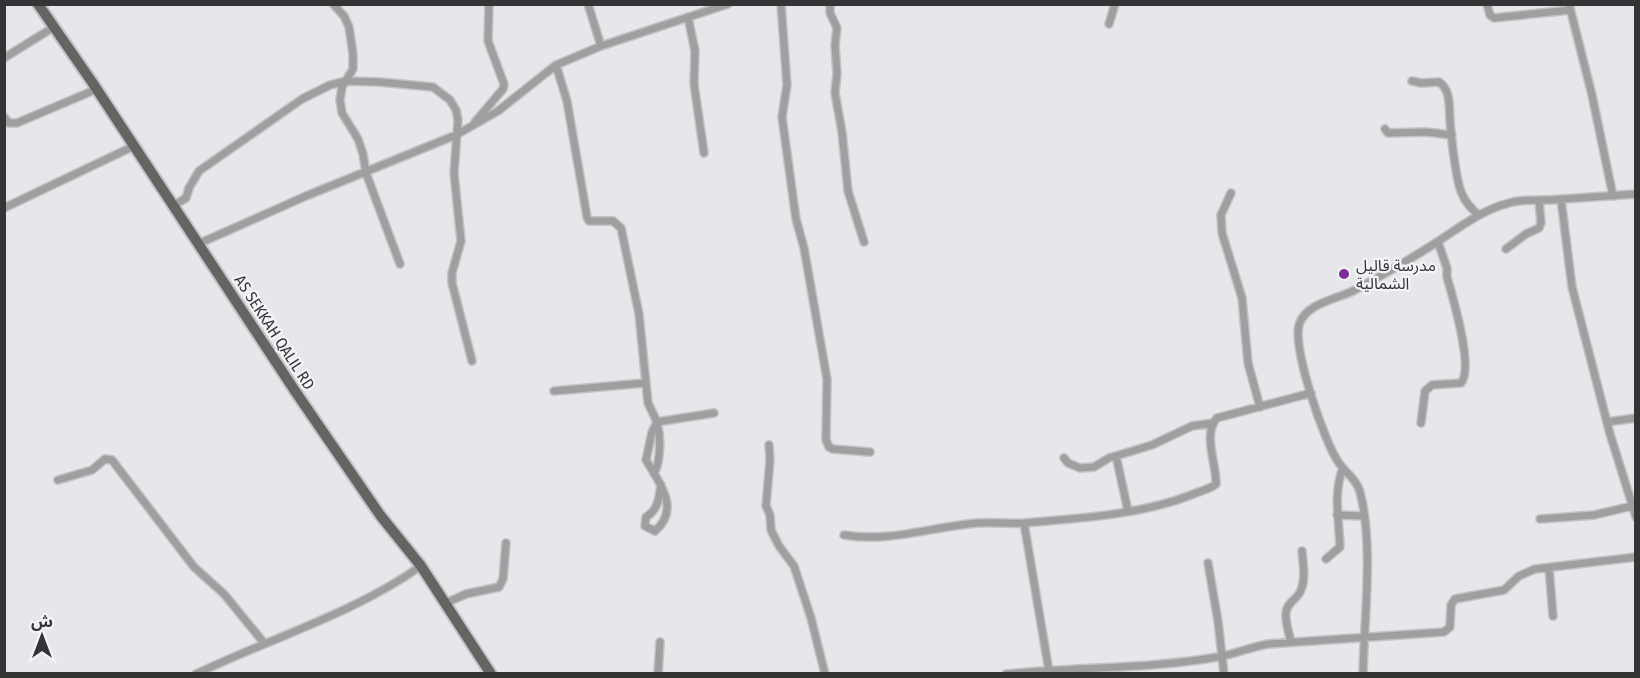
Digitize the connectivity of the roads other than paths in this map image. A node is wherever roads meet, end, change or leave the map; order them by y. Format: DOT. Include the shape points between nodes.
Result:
graph roads {
  1 [pos="38,4"];
  2 [pos="333,4"];
  3 [pos="489,4"];
  4 [pos="588,4"];
  5 [pos="728,4"];
  6 [pos="781,4"];
  7 [pos="830,4"];
  8 [pos="1115,4"];
  9 [pos="1487,4"];
  10 [pos="1569,7"];
  11 [pos="688,18"];
  12 [pos="1109,24"];
  13 [pos="54,27"];
  14 [pos="601,46"];
  15 [pos="4,58"];
  16 [pos="556,65"];
  17 [pos="346,81"];
  18 [pos="1412,81"];
  19 [pos="97,89"];
  20 [pos="4,117"];
  21 [pos="470,128"];
  22 [pos="1385,129"];
  23 [pos="456,135"];
  24 [pos="1452,135"];
  25 [pos="134,146"];
  26 [pos="704,153"];
  27 [pos="366,172"];
  28 [pos="1231,193"];
  29 [pos="1635,194"];
  30 [pos="1613,196"];
  31 [pos="1561,199"];
  32 [pos="1539,200"];
  33 [pos="173,206"];
  34 [pos="4,208"];
  35 [pos="1479,215"];
  36 [pos="864,242"];
  37 [pos="1438,242"];
  38 [pos="198,244"];
  39 [pos="1506,249"];
  40 [pos="400,264"];
  41 [pos="472,361"];
  42 [pos="645,383"];
  43 [pos="554,391"];
  44 [pos="1311,393"];
  45 [pos="1260,407"];
  46 [pos="714,413"];
  47 [pos="1635,418"];
  48 [pos="657,422"];
  49 [pos="1607,422"];
  50 [pos="1213,423"];
  51 [pos="1421,423"];
  52 [pos="769,445"];
  53 [pos="658,453"];
  54 [pos="870,453"];
  55 [pos="1116,456"];
  56 [pos="1064,458"];
  57 [pos="646,460"];
  58 [pos="1343,468"];
  59 [pos="654,474"];
  60 [pos="58,480"];
  61 [pos="661,485"];
  62 [pos="1632,506"];
  63 [pos="1128,511"];
  64 [pos="1337,515"];
  65 [pos="1363,516"];
  66 [pos="1635,517"];
  67 [pos="1540,519"];
  68 [pos="1024,523"];
  69 [pos="844,535"];
  70 [pos="506,543"];
  71 [pos="1302,551"];
  72 [pos="1635,557"];
  73 [pos="1326,559"];
  74 [pos="1208,563"];
  75 [pos="421,566"];
  76 [pos="1549,568"];
  77 [pos="446,603"];
  78 [pos="1553,616"];
  79 [pos="1364,636"];
  80 [pos="660,642"];
  81 [pos="1291,642"];
  82 [pos="264,643"];
  83 [pos="1221,656"];
  84 [pos="1049,671"];
  85 [pos="196,674"];
  86 [pos="491,674"];
  87 [pos="658,674"];
  88 [pos="825,674"];
  89 [pos="1006,674"];
  90 [pos="1224,674"];
  91 [pos="1363,674"];
  1 -- 13 [label="main road, AS SEKKAH QALIL RD"];
  2 -- 17 [label="street" via="344,16 351,38 353,69"];
  3 -- 21 [label="street" via="488,41 504,84"];
  4 -- 14 [label="street"];
  5 -- 11 [label="street"];
  6 -- 54 [label="street" via="787,85 782,117 796,219 827,379 826,440 833,449"];
  7 -- 36 [label="street" via="837,28 835,93 848,191"];
  8 -- 12 [label="street"];
  9 -- 10 [label="street" via="1494,18"];
  10 -- 30 [label="street"];
  11 -- 14 [label="street"];
  11 -- 26 [label="street"];
  13 -- 15 [label="street"];
  13 -- 19 [label="main road, AS SEKKAH QALIL RD"];
  14 -- 16 [label="street"];
  16 -- 21 [label="street"];
  16 -- 42 [label="street" via="587,217 613,221 623,236 639,314"];
  17 -- 23 [label="street" via="434,87 456,110"];
  17 -- 27 [label="street" via="340,100 342,113 358,139"];
  17 -- 33 [label="street" via="302,99 199,171 186,198"];
  18 -- 24 [label="street" via="1442,84 1449,98"];
  19 -- 20 [label="street" via="17,123 9,123"];
  19 -- 25 [label="main road, AS SEKKAH QALIL RD"];
  21 -- 23 [label="street"];
  22 -- 24 [label="street" via="1388,133"];
  23 -- 27 [label="street"];
  23 -- 41 [label="street" via="454,173 461,241 452,283"];
  24 -- 35 [label="street" via="1460,191"];
  25 -- 33 [label="main road, AS SEKKAH QALIL RD"];
  25 -- 34 [label="street"];
  27 -- 38 [label="street"];
  27 -- 40 [label="street"];
  28 -- 45 [label="street" via="1221,215 1222,233 1242,298 1248,363"];
  29 -- 30 [label="street"];
  30 -- 31 [label="street"];
  31 -- 32 [label="street"];
  31 -- 49 [label="street" via="1572,286"];
  32 -- 35 [label="street" via="1508,203"];
  32 -- 39 [label="street" via="1539,228"];
  33 -- 38 [label="main road, AS SEKKAH QALIL RD"];
  35 -- 37 [label="street"];
  37 -- 44 [label="street" via="1307,313 1299,324 1299,341"];
  37 -- 51 [label="street" via="1464,349 1465,378 1461,383 1432,385 1425,392"];
  38 -- 75 [label="main road, AS SEKKAH QALIL RD" via="374,505"];
  42 -- 43 [label="street"];
  42 -- 48 [label="street" via="648,403"];
  44 -- 45 [label="street"];
  44 -- 58 [label="street" via="1326,438"];
  45 -- 50 [label="street" via="1220,417"];
  46 -- 48 [label="street"];
  47 -- 49 [label="street"];
  48 -- 53 [label="street"];
  48 -- 57 [label="street"];
  49 -- 62 [label="street"];
  50 -- 55 [label="street" via="1192,426"];
  50 -- 63 [label="street" via="1214,486"];
  52 -- 88 [label="street" via="766,506 771,530 796,572"];
  53 -- 57 [label="street"];
  53 -- 59 [label="street"];
  55 -- 56 [label="street" via="1087,468 1073,466"];
  55 -- 63 [label="street"];
  57 -- 59 [label="street"];
  58 -- 64 [label="street" via="1338,480"];
  58 -- 65 [label="street" via="1359,490"];
  59 -- 61 [label="street"];
  60 -- 82 [label="street" via="92,470 105,459 112,460 194,567 224,594"];
  61 -- 61 [label="street" via="668,504 663,525 655,531 645,526 646,517 658,503"];
  62 -- 66 [label="street"];
  62 -- 67 [label="street" via="1594,515"];
  63 -- 68 [label="street"];
  64 -- 65 [label="street"];
  64 -- 73 [label="street" via="1340,547"];
  65 -- 79 [label="street"];
  68 -- 69 [label="street" via="979,523 886,538"];
  68 -- 84 [label="street"];
  70 -- 77 [label="street" via="503,579 498,587"];
  71 -- 81 [label="street" via="1304,580 1286,614"];
  72 -- 76 [label="street"];
  74 -- 83 [label="street"];
  75 -- 77 [label="main road, AS SEKKAH QALIL RD"];
  75 -- 82 [label="street" via="381,591"];
  76 -- 78 [label="street"];
  76 -- 79 [label="street" via="1526,572 1504,590 1455,599 1447,631"];
  77 -- 86 [label="main road, AS SEKKAH QALIL RD"];
  79 -- 81 [label="street"];
  79 -- 91 [label="street"];
  80 -- 87 [label="street"];
  81 -- 83 [label="street"];
  82 -- 85 [label="street"];
  83 -- 84 [label="street"];
  83 -- 90 [label="street"];
  84 -- 89 [label="street"];
}
